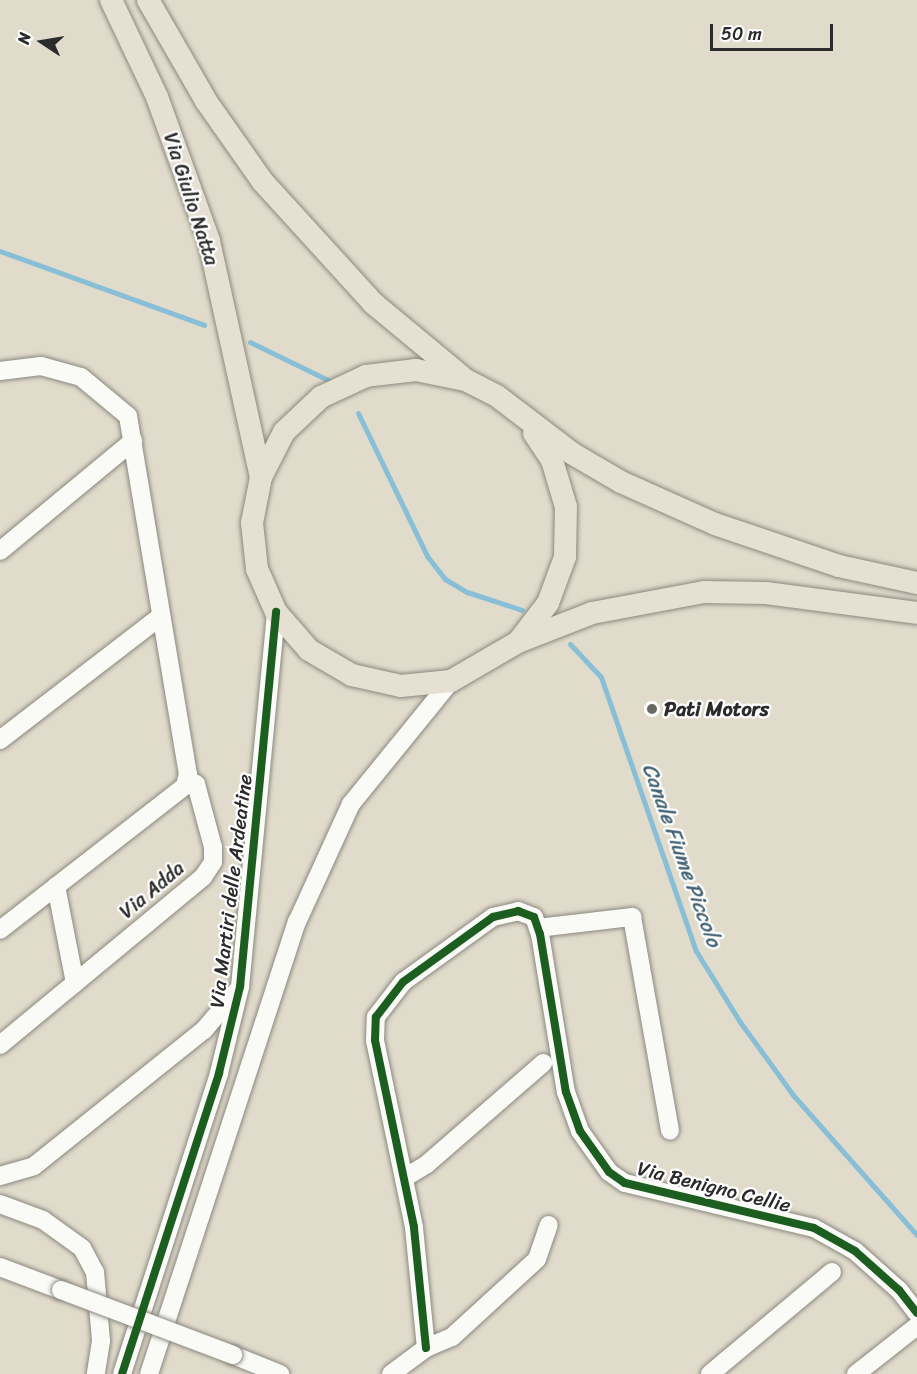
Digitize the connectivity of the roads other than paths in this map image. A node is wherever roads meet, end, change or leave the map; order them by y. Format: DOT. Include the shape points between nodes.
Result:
graph roads {
  1 [pos="111,0"];
  2 [pos="148,0"];
  3 [pos="0,371"];
  4 [pos="465,380"];
  5 [pos="524,419"];
  6 [pos="133,441"];
  7 [pos="261,477"];
  8 [pos="0,551"];
  9 [pos="917,583"];
  10 [pos="276,612"];
  11 [pos="917,613"];
  12 [pos="160,617"];
  13 [pos="518,642"];
  14 [pos="451,681"];
  15 [pos="0,740"];
  16 [pos="187,779"];
  17 [pos="56,886"];
  18 [pos="538,928"];
  19 [pos="0,930"];
  20 [pos="75,983"];
  21 [pos="240,987"];
  22 [pos="0,1045"];
  23 [pos="543,1063"];
  24 [pos="670,1131"];
  25 [pos="0,1176"];
  26 [pos="404,1178"];
  27 [pos="0,1204"];
  28 [pos="549,1225"];
  29 [pos="0,1267"];
  30 [pos="832,1272"];
  31 [pos="917,1313"];
  32 [pos="917,1326"];
  33 [pos="426,1348"];
  34 [pos="96,1374"];
  35 [pos="122,1374"];
  36 [pos="149,1374"];
  37 [pos="280,1374"];
  38 [pos="391,1374"];
  39 [pos="710,1374"];
  40 [pos="856,1374"];
  1 -- 7 [label="main road, Via Giulio Natta" via="157,97 208,241"];
  2 -- 4 [label="main road" via="206,101 262,182 373,303"];
  3 -- 6 [label="street, Via Adda" via="41,366 81,377 128,417"];
  4 -- 5 [label="main road" via="497,396"];
  4 -- 7 [label="main road" via="416,370 366,376 321,397 284,432"];
  5 -- 9 [label="main road" via="621,482 715,524 838,566"];
  5 -- 13 [label="main road" via="552,460 566,507 565,556 552,594"];
  6 -- 8 [label="street"];
  6 -- 12 [label="street, Via Adda"];
  7 -- 10 [label="main road" via="252,523 258,569"];
  10 -- 14 [label="main road" via="309,650 352,675 401,686"];
  10 -- 21 [label="street, Via Martiri delle Ardeatine"];
  11 -- 13 [label="main road" via="766,593 704,592 592,613"];
  12 -- 15 [label="street"];
  12 -- 16 [label="street, Via Adda"];
  13 -- 14 [label="main road"];
  14 -- 36 [label="street" via="351,804 297,922"];
  16 -- 17 [label="street" via="185,786"];
  16 -- 20 [label="street, Via Adda" via="196,784 210,827 213,862 203,877"];
  17 -- 19 [label="street"];
  17 -- 20 [label="street"];
  18 -- 24 [label="street" via="632,917"];
  18 -- 26 [label="street, Via Benigno Cellie" via="534,917 526,913 493,917 403,982 376,1017 375,1040"];
  18 -- 31 [label="street, Via Benigno Cellie" via="566,1092 580,1131 609,1172 625,1182 814,1228 855,1251 899,1290"];
  20 -- 22 [label="street, Via Adda"];
  21 -- 25 [label="street" via="204,1030 34,1166"];
  21 -- 35 [label="street, Via Martiri delle Ardeatine" via="219,1073"];
  23 -- 26 [label="street" via="427,1164"];
  26 -- 33 [label="street"];
  27 -- 34 [label="street" via="44,1220 82,1248 95,1272 101,1341"];
  28 -- 33 [label="street" via="537,1259 452,1337"];
  29 -- 37 [label="street, bridge"];
  30 -- 39 [label="street"];
  32 -- 40 [label="street"];
  33 -- 38 [label="street"];
}
